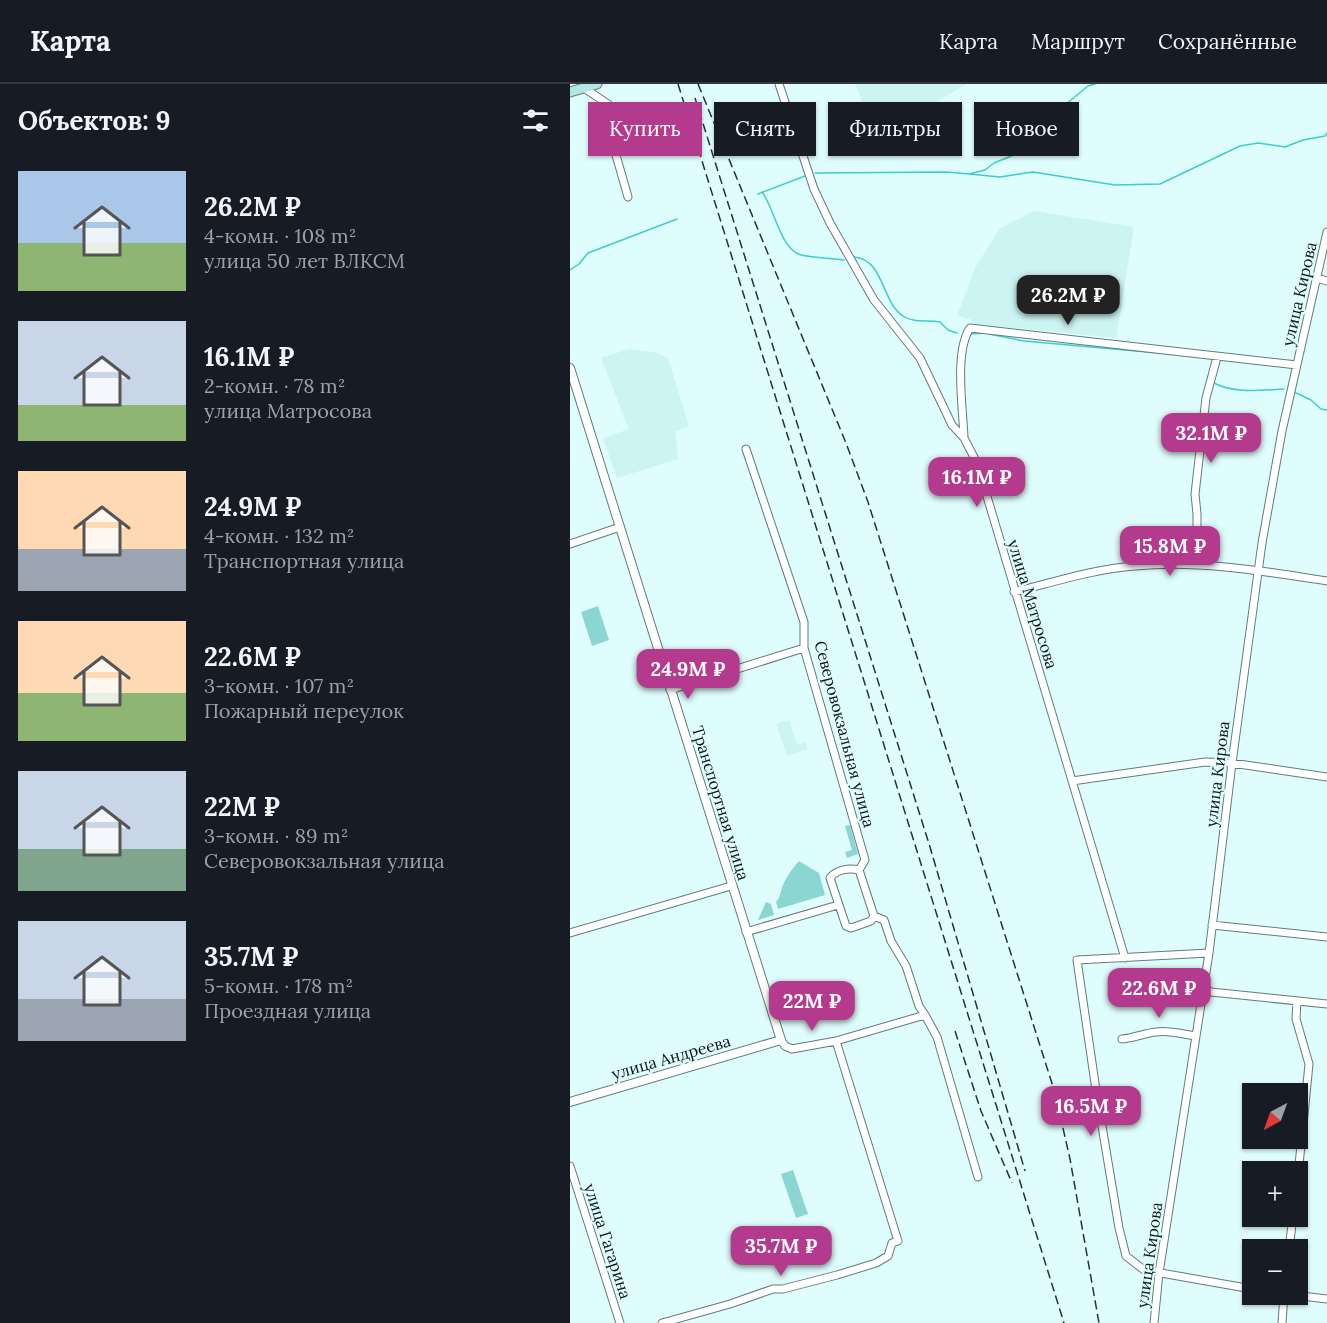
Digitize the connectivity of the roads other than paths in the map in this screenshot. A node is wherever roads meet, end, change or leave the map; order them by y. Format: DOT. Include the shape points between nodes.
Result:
graph roads {
  1 [pos="597,84"];
  2 [pos="780,84"];
  3 [pos="584,88"];
  4 [pos="570,92"];
  5 [pos="628,197"];
  6 [pos="1327,232"];
  7 [pos="1316,278"];
  8 [pos="1327,281"];
  9 [pos="1216,361"];
  10 [pos="1296,365"];
  11 [pos="570,369"];
  12 [pos="964,438"];
  13 [pos="746,449"];
  14 [pos="620,527"];
  15 [pos="570,544"];
  16 [pos="1197,564"];
  17 [pos="1258,570"];
  18 [pos="1327,581"];
  19 [pos="1014,592"];
  20 [pos="804,648"];
  21 [pos="670,690"];
  22 [pos="1232,763"];
  23 [pos="1327,777"];
  24 [pos="1072,781"];
  25 [pos="860,870"];
  26 [pos="731,886"];
  27 [pos="838,905"];
  28 [pos="874,916"];
  29 [pos="1212,925"];
  30 [pos="746,932"];
  31 [pos="570,933"];
  32 [pos="1327,937"];
  33 [pos="1209,953"];
  34 [pos="1125,958"];
  35 [pos="1203,987"];
  36 [pos="1297,1001"];
  37 [pos="1327,1004"];
  38 [pos="925,1016"];
  39 [pos="1195,1036"];
  40 [pos="781,1040"];
  41 [pos="1122,1040"];
  42 [pos="836,1041"];
  43 [pos="570,1102"];
  44 [pos="1299,1161"];
  45 [pos="570,1166"];
  46 [pos="978,1177"];
  47 [pos="1159,1273"];
  48 [pos="1242,1287"];
  49 [pos="1308,1297"];
  50 [pos="1327,1299"];
  51 [pos="1284,1305"];
  52 [pos="620,1323"];
  53 [pos="662,1323"];
  54 [pos="1154,1323"];
  55 [pos="1282,1323"];
  1 -- 3 [label="main road"];
  2 -- 12 [label="street, улица Матросова" via="814,189 830,224 874,300 920,358 952,425"];
  3 -- 4 [label="main road"];
  3 -- 5 [label="street" via="608,104 617,133 614,148"];
  6 -- 7 [label="street, улица Кирова"];
  7 -- 8 [label="street"];
  7 -- 10 [label="street, улица Кирова"];
  9 -- 16 [label="street" via="1206,398 1195,494"];
  10 -- 12 [label="street" via="970,328 963,337 961,369"];
  10 -- 17 [label="street, улица Кирова"];
  11 -- 14 [label="street, Транспортная улица"];
  12 -- 19 [label="street, улица Матросова" via="976,464"];
  13 -- 20 [label="street, Северовокзальная улица" via="804,622"];
  14 -- 15 [label="street"];
  14 -- 21 [label="street, Транспортная улица"];
  16 -- 17 [label="street"];
  16 -- 19 [label="street" via="1134,566"];
  17 -- 18 [label="street"];
  17 -- 22 [label="street, улица Кирова"];
  19 -- 24 [label="street, улица Матросова"];
  20 -- 21 [label="street"];
  20 -- 25 [label="street, Северовокзальная улица" via="865,860"];
  21 -- 26 [label="street, Транспортная улица"];
  22 -- 23 [label="street"];
  22 -- 24 [label="street" via="1205,762"];
  22 -- 29 [label="street, улица Кирова"];
  24 -- 34 [label="street, улица Матросова"];
  25 -- 27 [label="street" via="850,868 830,878"];
  25 -- 28 [label="street, Северовокзальная улица"];
  26 -- 30 [label="street, Транспортная улица"];
  26 -- 31 [label="street"];
  27 -- 28 [label="street" via="846,926 851,928 871,921"];
  27 -- 30 [label="street"];
  28 -- 38 [label="street, Северовокзальная улица" via="884,920"];
  29 -- 32 [label="street"];
  29 -- 33 [label="street, улица Кирова"];
  30 -- 40 [label="street, Транспортная улица"];
  33 -- 34 [label="street"];
  33 -- 35 [label="street, улица Кирова"];
  34 -- 47 [label="street" via="1077,960 1122,1246 1135,1264"];
  35 -- 36 [label="street" via="1211,992"];
  35 -- 39 [label="street, улица Кирова"];
  36 -- 37 [label="street"];
  36 -- 44 [label="street" via="1296,1019 1309,1064"];
  38 -- 42 [label="street"];
  38 -- 46 [label="street, Северовокзальная улица" via="937,1037"];
  39 -- 41 [label="street" via="1155,1032"];
  39 -- 47 [label="street, улица Кирова"];
  40 -- 42 [label="street" via="792,1049"];
  40 -- 43 [label="street, улица Андреева"];
  42 -- 53 [label="street" via="898,1241 892,1243 888,1256 876,1263 772,1289"];
  45 -- 52 [label="street, улица Гагарина"];
  47 -- 48 [label="street"];
  47 -- 54 [label="street, улица Кирова"];
  49 -- 50 [label="street"];
  51 -- 55 [label="street"];
}
